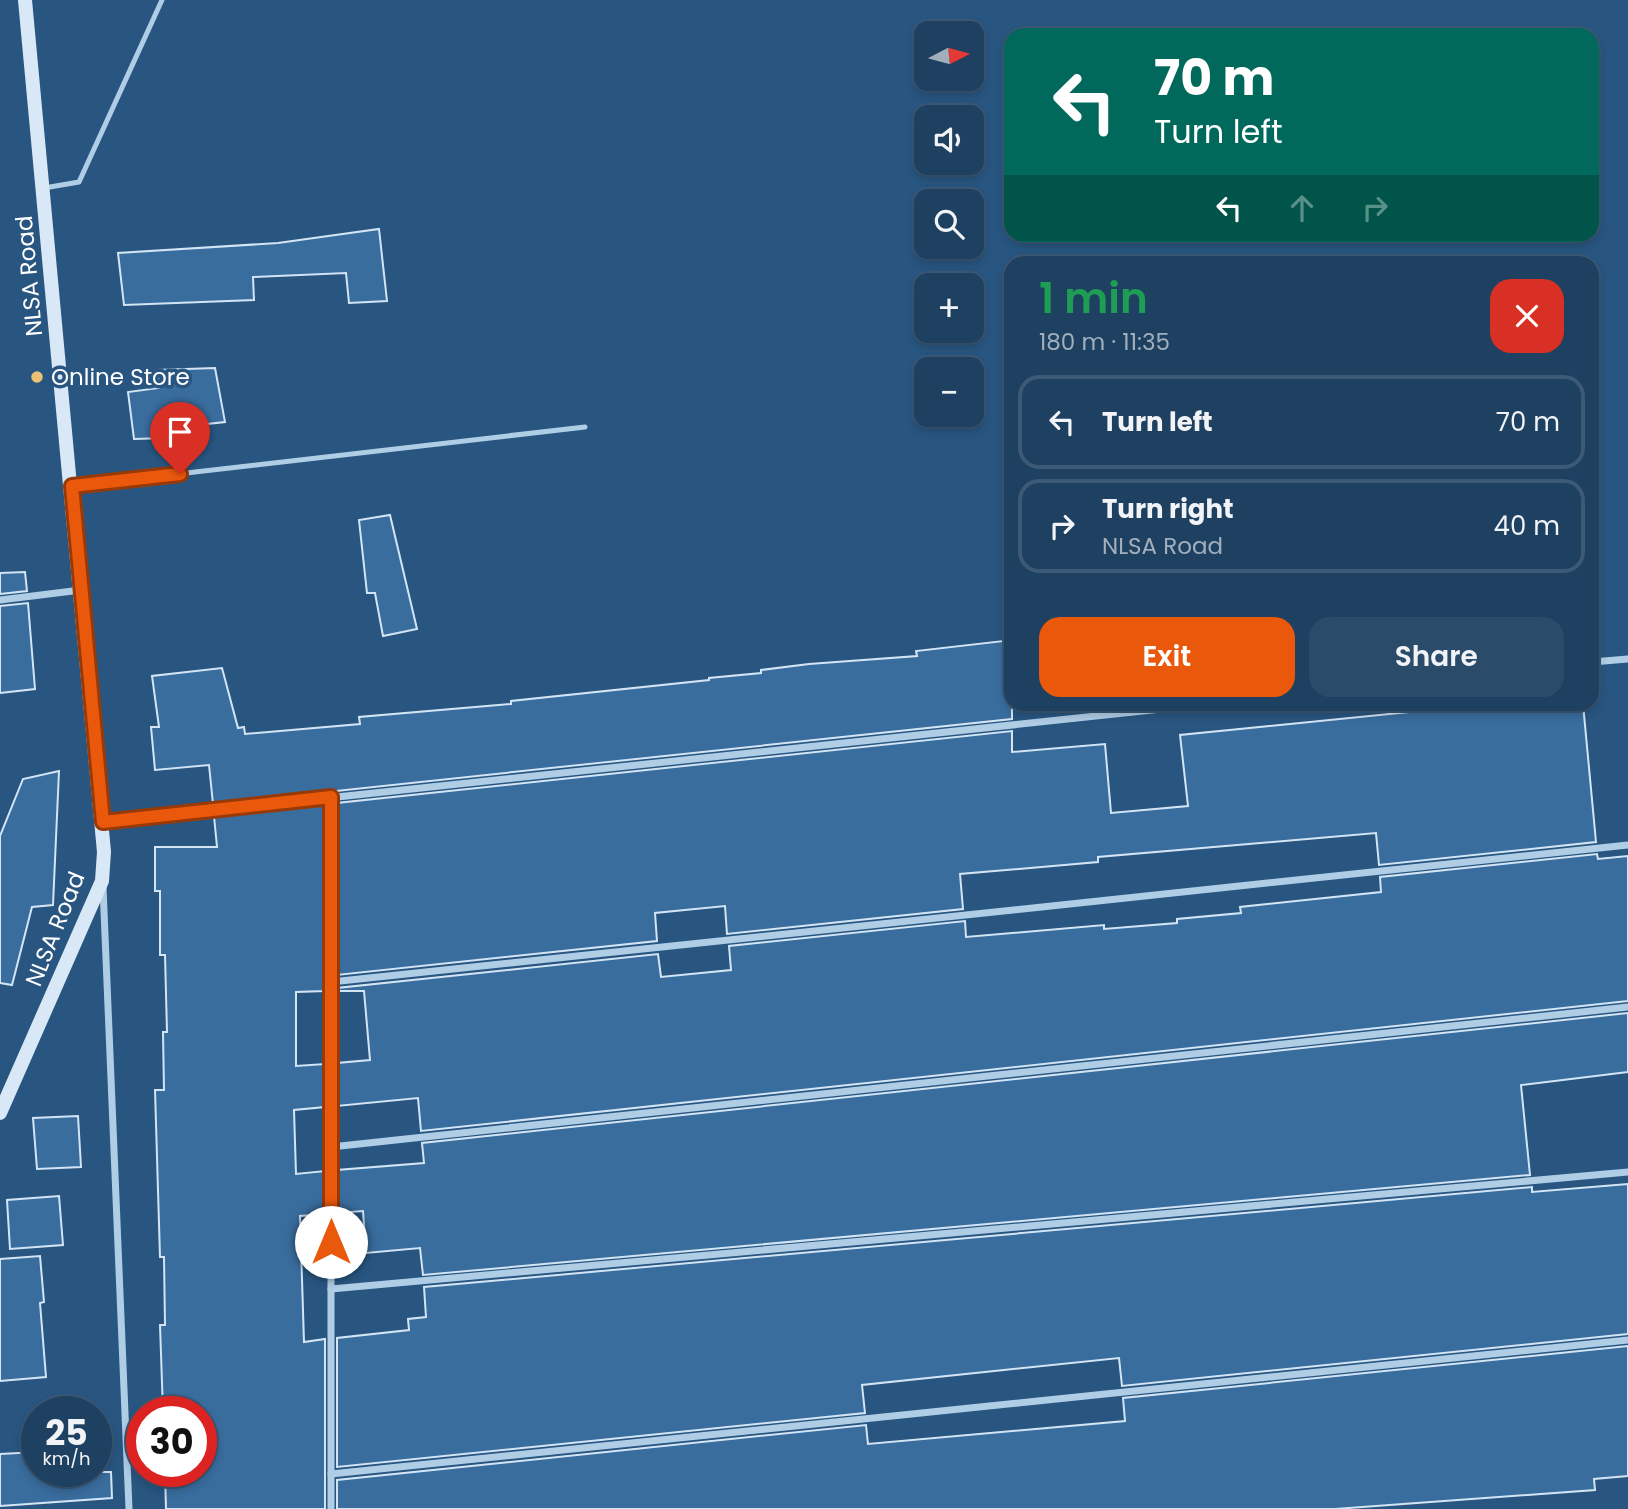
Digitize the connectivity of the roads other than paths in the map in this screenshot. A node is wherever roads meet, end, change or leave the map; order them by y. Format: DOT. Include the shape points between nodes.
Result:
graph roads {
  1 [pos="25,0"];
  2 [pos="162,0"];
  3 [pos="44,188"];
  4 [pos="585,427"];
  5 [pos="72,486"];
  6 [pos="82,590"];
  7 [pos="0,600"];
  8 [pos="1628,659"];
  9 [pos="1599,662"];
  10 [pos="1143,711"];
  11 [pos="331,797"];
  12 [pos="103,822"];
  13 [pos="1628,845"];
  14 [pos="102,881"];
  15 [pos="331,982"];
  16 [pos="1628,1007"];
  17 [pos="0,1113"];
  18 [pos="331,1147"];
  19 [pos="1628,1172"];
  20 [pos="331,1289"];
  21 [pos="1628,1340"];
  22 [pos="331,1474"];
  23 [pos="129,1509"];
  24 [pos="331,1509"];
  1 -- 3 [label="main road, NLSA Road"];
  2 -- 3 [label="lane" via="79,183"];
  3 -- 5 [label="main road, NLSA Road"];
  4 -- 5 [label="lane"];
  5 -- 6 [label="main road, NLSA Road"];
  6 -- 7 [label="street"];
  6 -- 12 [label="main road, NLSA Road"];
  8 -- 9 [label="street"];
  10 -- 11 [label="street"];
  11 -- 12 [label="street"];
  11 -- 15 [label="street"];
  12 -- 14 [label="main road, NLSA Road"];
  13 -- 15 [label="street"];
  14 -- 17 [label="main road, NLSA Road"];
  14 -- 23 [label="street"];
  15 -- 18 [label="street"];
  16 -- 18 [label="street"];
  18 -- 20 [label="street"];
  19 -- 20 [label="street"];
  20 -- 22 [label="street"];
  21 -- 22 [label="street"];
  22 -- 24 [label="street"];
}
